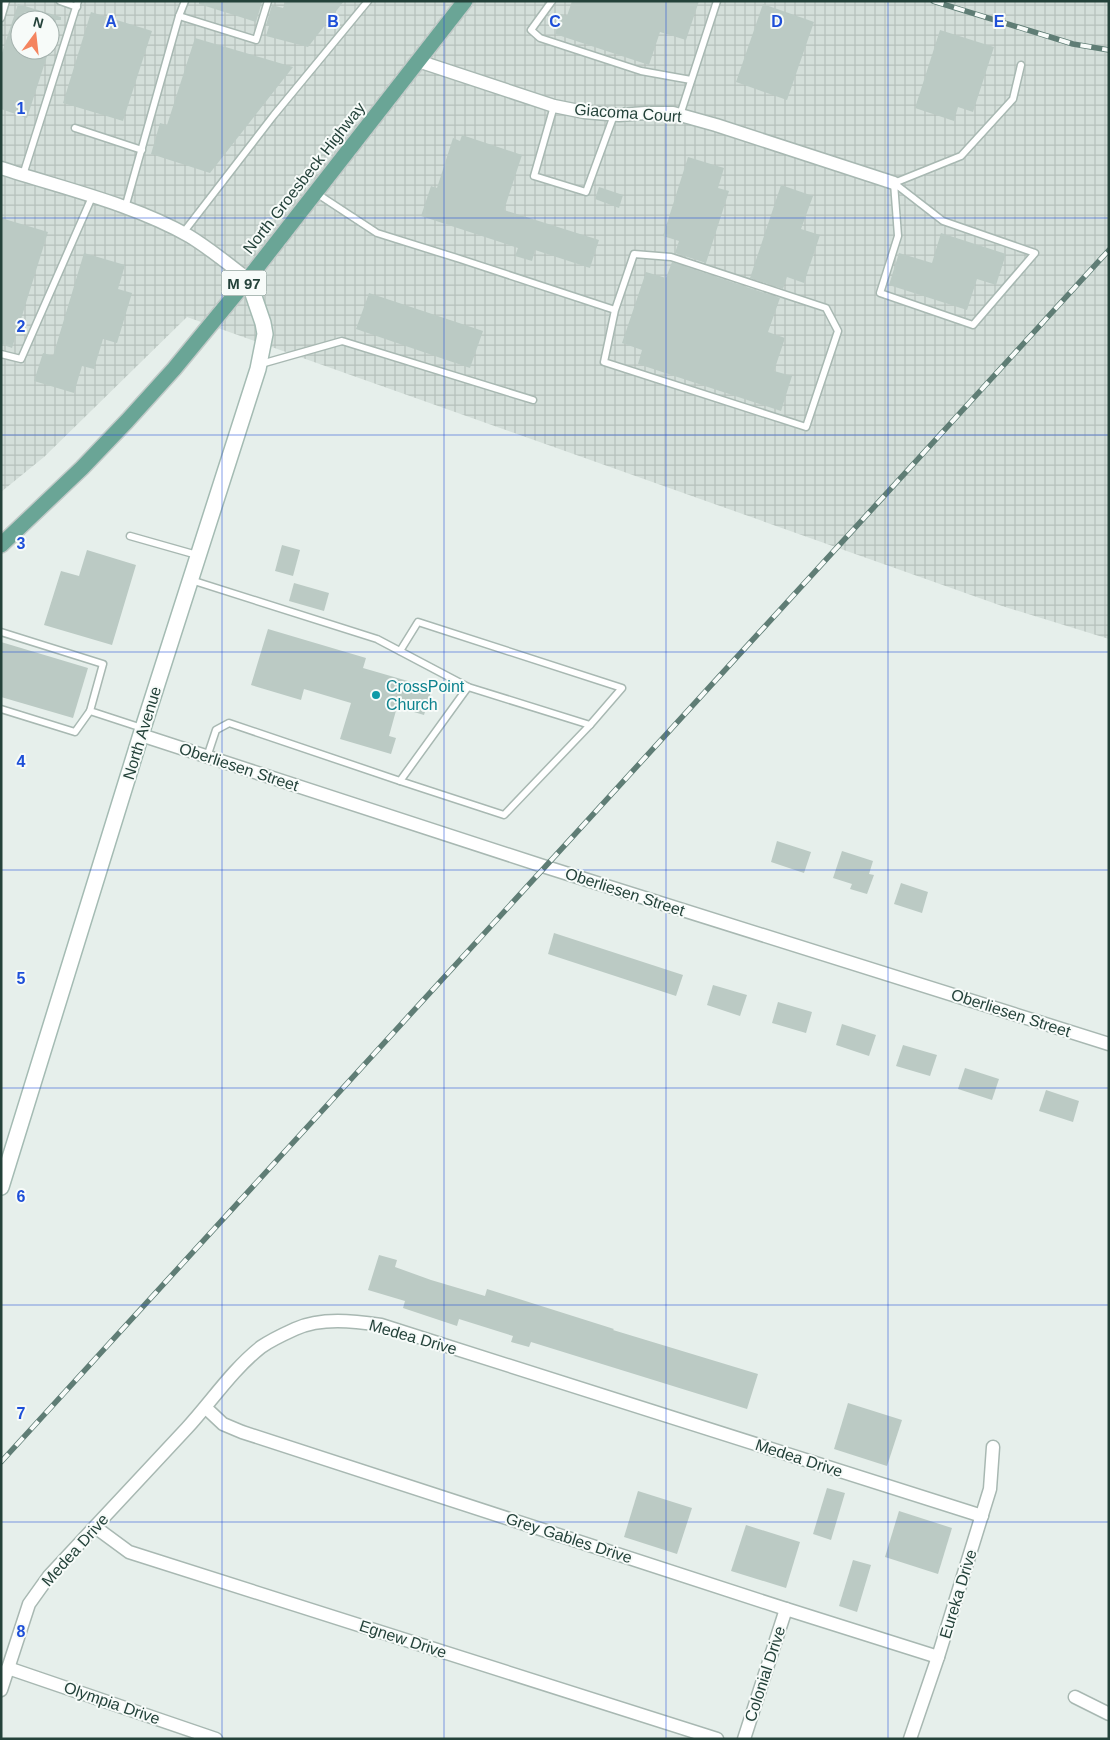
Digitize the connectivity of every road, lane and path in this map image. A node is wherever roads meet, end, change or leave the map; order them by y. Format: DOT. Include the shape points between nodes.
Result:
graph roads {
  1 [pos="6,1"];
  2 [pos="60,1"];
  3 [pos="184,1"];
  4 [pos="268,1"];
  5 [pos="368,1"];
  6 [pos="465,1"];
  7 [pos="552,1"];
  8 [pos="717,1"];
  9 [pos="77,4"];
  10 [pos="179,16"];
  11 [pos="1,18"];
  12 [pos="418,61"];
  13 [pos="1021,65"];
  14 [pos="691,80"];
  15 [pos="554,106"];
  16 [pos="614,115"];
  17 [pos="680,115"];
  18 [pos="75,128"];
  19 [pos="142,150"];
  20 [pos="1,168"];
  21 [pos="23,175"];
  22 [pos="894,183"];
  23 [pos="315,193"];
  24 [pos="92,197"];
  25 [pos="125,208"];
  26 [pos="183,233"];
  27 [pos="248,279"];
  28 [pos="615,310"];
  29 [pos="1,354"];
  30 [pos="260,365"];
  31 [pos="534,400"];
  32 [pos="130,536"];
  33 [pos="1,545"];
  34 [pos="199,556"];
  35 [pos="191,580"];
  36 [pos="1,632"];
  37 [pos="400,651"];
  38 [pos="468,687"];
  39 [pos="1,709"];
  40 [pos="90,711"];
  41 [pos="590,725"];
  42 [pos="142,732"];
  43 [pos="207,756"];
  44 [pos="400,781"];
  45 [pos="1109,1044"];
  46 [pos="1,1187"];
  47 [pos="206,1408"];
  48 [pos="994,1447"];
  49 [pos="982,1516"];
  50 [pos="95,1527"];
  51 [pos="786,1609"];
  52 [pos="938,1657"];
  53 [pos="8,1668"];
  54 [pos="1,1690"];
  55 [pos="1075,1698"];
  56 [pos="1109,1714"];
  57 [pos="216,1739"];
  58 [pos="717,1739"];
  59 [pos="744,1739"];
  60 [pos="910,1739"];
  1 -- 11 [label="lane"];
  2 -- 9 [label="lane"];
  3 -- 10 [label="lane"];
  4 -- 10 [label="lane" via="256,40"];
  5 -- 26 [label="lane"];
  6 -- 12 [label="main road, North Groesbeck Highway / M 97"];
  7 -- 14 [label="lane" via="531,30 540,38 641,70"];
  8 -- 14 [label="lane"];
  9 -- 21 [label="lane"];
  10 -- 19 [label="lane"];
  12 -- 15 [label="street, Giacoma Court"];
  12 -- 23 [label="main road, North Groesbeck Highway / M 97"];
  13 -- 22 [label="lane" via="1013,99 961,156"];
  14 -- 17 [label="lane"];
  15 -- 16 [label="street, Giacoma Court"];
  15 -- 16 [label="lane" via="534,176 586,192"];
  16 -- 17 [label="street, Giacoma Court"];
  17 -- 22 [label="street, Giacoma Court"];
  18 -- 19 [label="lane"];
  19 -- 25 [label="lane"];
  20 -- 21 [label="street"];
  21 -- 24 [label="street"];
  22 -- 22 [label="lane" via="943,221 1035,253 973,325 880,294 898,236"];
  23 -- 27 [label="main road, North Groesbeck Highway / M 97"];
  23 -- 28 [label="lane" via="377,233"];
  24 -- 25 [label="street"];
  24 -- 29 [label="lane" via="20,359"];
  25 -- 26 [label="street"];
  26 -- 27 [label="street"];
  27 -- 30 [label="main road, North Avenue" via="265,334"];
  27 -- 33 [label="main road, North Groesbeck Highway / M 97" via="127,422"];
  28 -- 28 [label="lane" via="634,254 671,257 826,308 838,330 806,428 604,362"];
  30 -- 31 [label="lane" via="342,342"];
  30 -- 34 [label="main road, North Avenue"];
  32 -- 34 [label="lane"];
  34 -- 35 [label="main road, North Avenue"];
  35 -- 37 [label="lane" via="377,639"];
  35 -- 42 [label="main road, North Avenue"];
  36 -- 40 [label="lane" via="103,664"];
  37 -- 38 [label="lane"];
  37 -- 41 [label="lane" via="418,622 622,688"];
  38 -- 41 [label="lane"];
  38 -- 44 [label="lane"];
  39 -- 40 [label="lane" via="74,732"];
  40 -- 42 [label="lane"];
  41 -- 44 [label="lane" via="504,815"];
  42 -- 43 [label="street, Oberliesen Street"];
  42 -- 46 [label="main road, North Avenue"];
  43 -- 44 [label="lane" via="216,730 229,723"];
  43 -- 45 [label="street, Oberliesen Street" via="546,867"];
  47 -- 49 [label="street, Medea Drive" via="236,1371 261,1348 296,1328 333,1322 381,1325"];
  47 -- 50 [label="street, Medea Drive"];
  47 -- 51 [label="street, Grey Gables Drive" via="223,1424 242,1432"];
  48 -- 49 [label="street, Eureka Drive" via="990,1489"];
  49 -- 52 [label="street, Eureka Drive"];
  50 -- 53 [label="street, Medea Drive" via="49,1576 29,1604"];
  50 -- 58 [label="street, Egnew Drive" via="129,1552"];
  51 -- 52 [label="street, Grey Gables Drive"];
  51 -- 59 [label="street, Colonial Drive"];
  52 -- 60 [label="street, Eureka Drive"];
  53 -- 54 [label="street, Medea Drive"];
  53 -- 57 [label="street, Olympia Drive"];
  55 -- 56 [label="street"];
}
